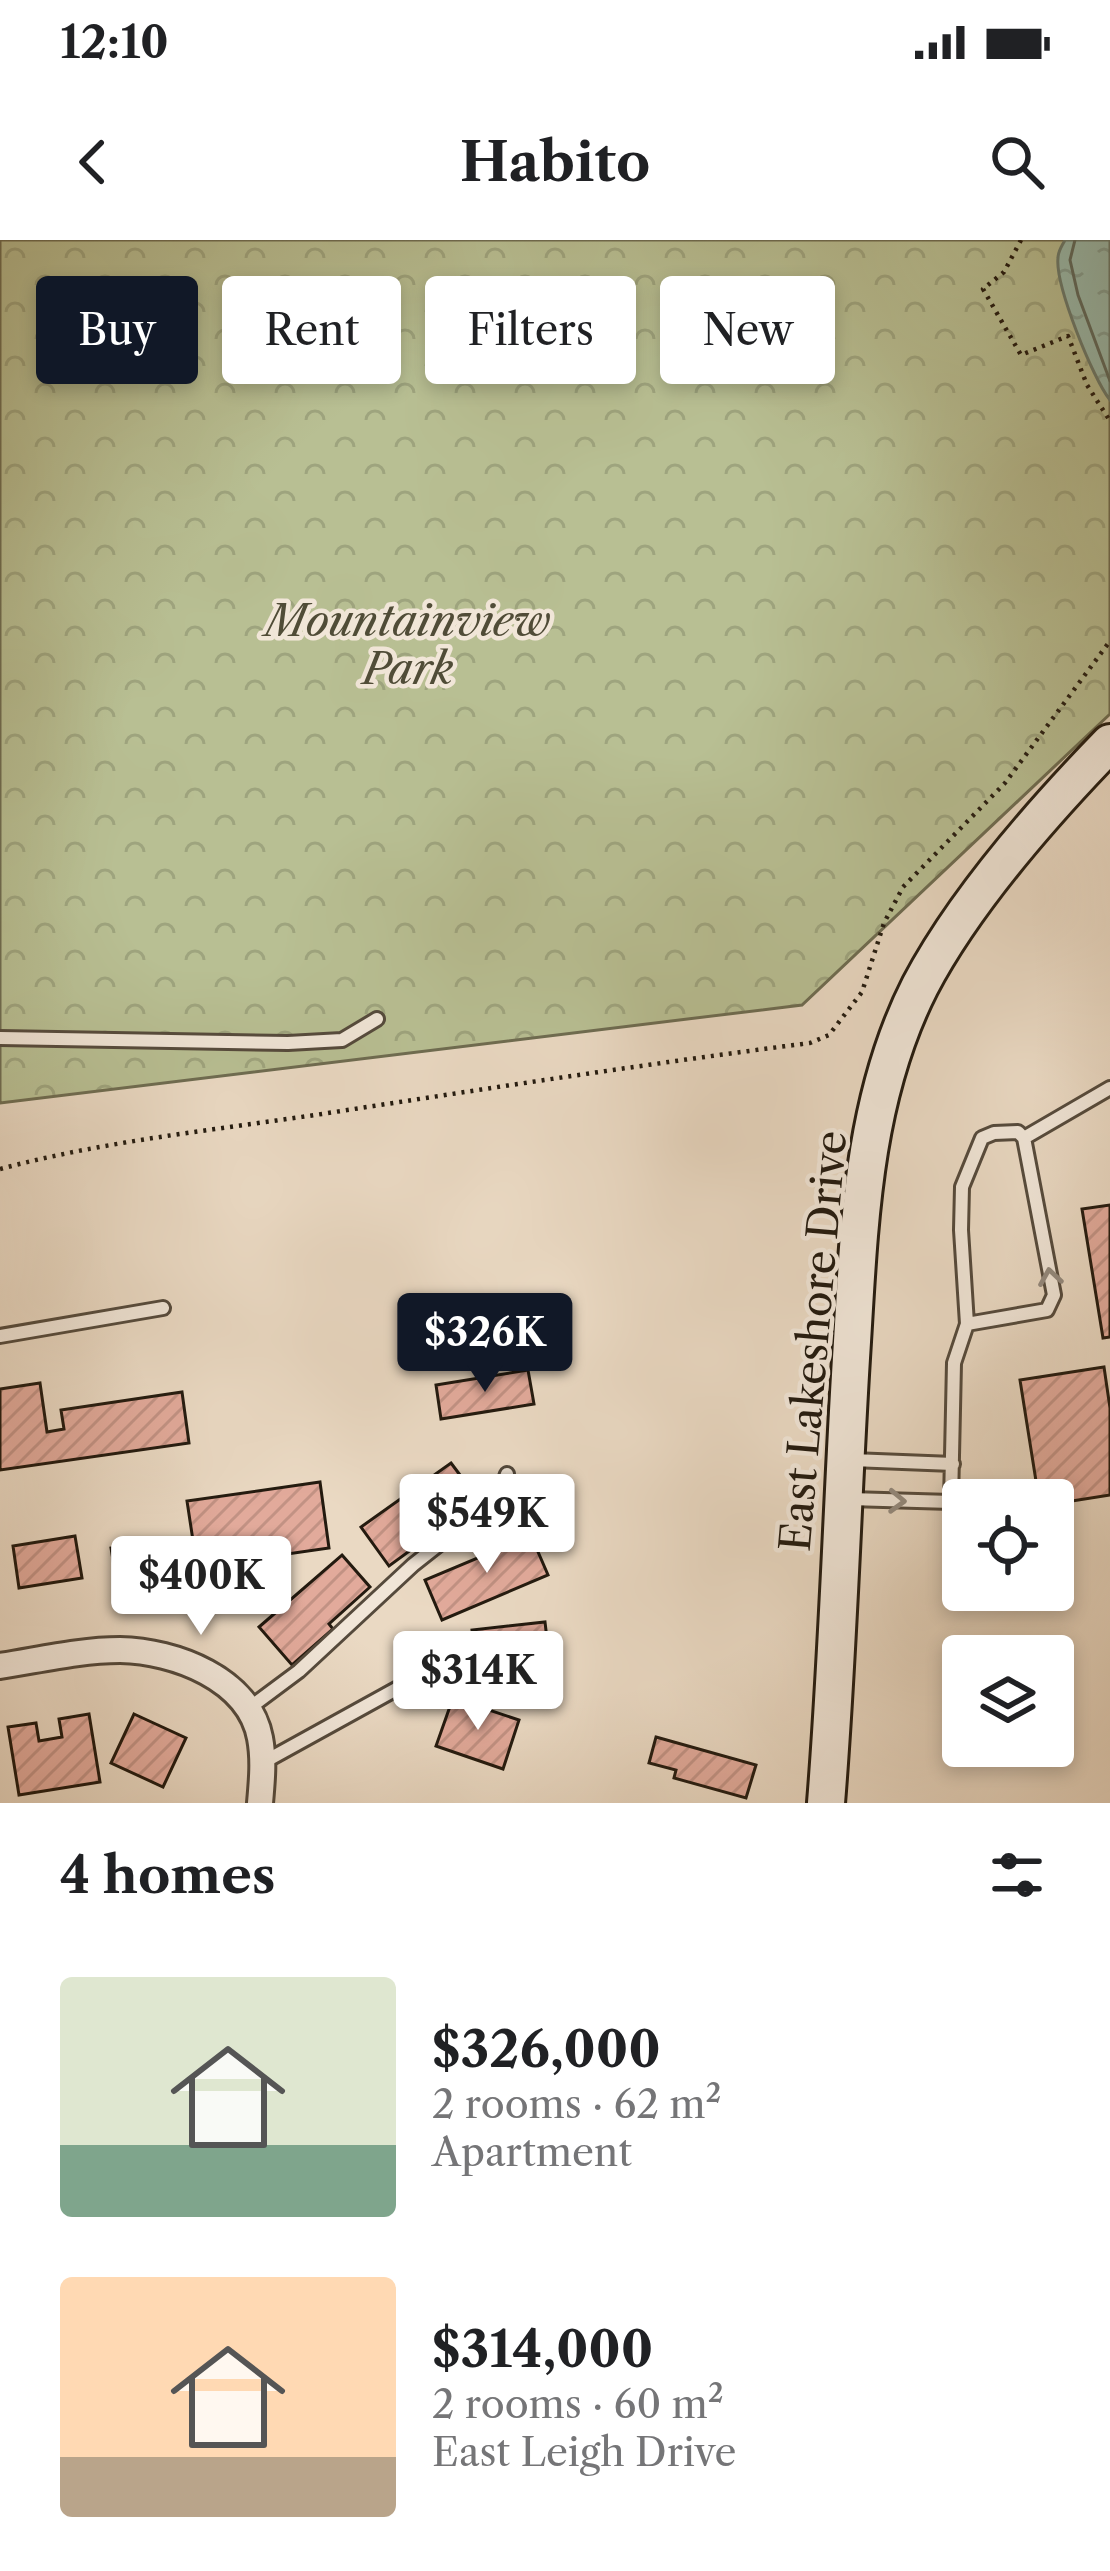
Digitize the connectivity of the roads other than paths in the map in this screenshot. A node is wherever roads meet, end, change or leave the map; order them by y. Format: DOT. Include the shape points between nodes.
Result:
graph roads {
  1 [pos="1110,743"];
  2 [pos="377,1018"];
  3 [pos="0,1039"];
  4 [pos="1110,1088"];
  5 [pos="1024,1138"];
  6 [pos="163,1308"];
  7 [pos="967,1324"];
  8 [pos="0,1336"];
  9 [pos="845,1459"];
  10 [pos="953,1463"];
  11 [pos="507,1474"];
  12 [pos="953,1479"];
  13 [pos="843,1499"];
  14 [pos="942,1502"];
  15 [pos="0,1666"];
  16 [pos="409,1682"];
  17 [pos="248,1708"];
  18 [pos="263,1763"];
  19 [pos="260,1803"];
  20 [pos="826,1803"];
  1 -- 9 [label="main road, East Lakeshore Drive" via="958,925 920,987 888,1067 862,1188"];
  2 -- 3 [label="lane" via="342,1040"];
  4 -- 5 [label="lane"];
  5 -- 7 [label="lane" via="982,1138 962,1187"];
  7 -- 5 [label="lane, one-way" via="1052,1305"];
  6 -- 8 [label="lane"];
  7 -- 10 [label="lane" via="954,1363"];
  9 -- 10 [label="lane"];
  9 -- 13 [label="main road, East Lakeshore Drive"];
  10 -- 12 [label="lane"];
  11 -- 17 [label="lane" via="499,1497"];
  13 -- 14 [label="lane, one-way"];
  13 -- 20 [label="main road, East Lakeshore Drive"];
  15 -- 17 [label="street" via="124,1650 217,1678"];
  16 -- 18 [label="lane"];
  17 -- 18 [label="street"];
  18 -- 19 [label="street"];
}
